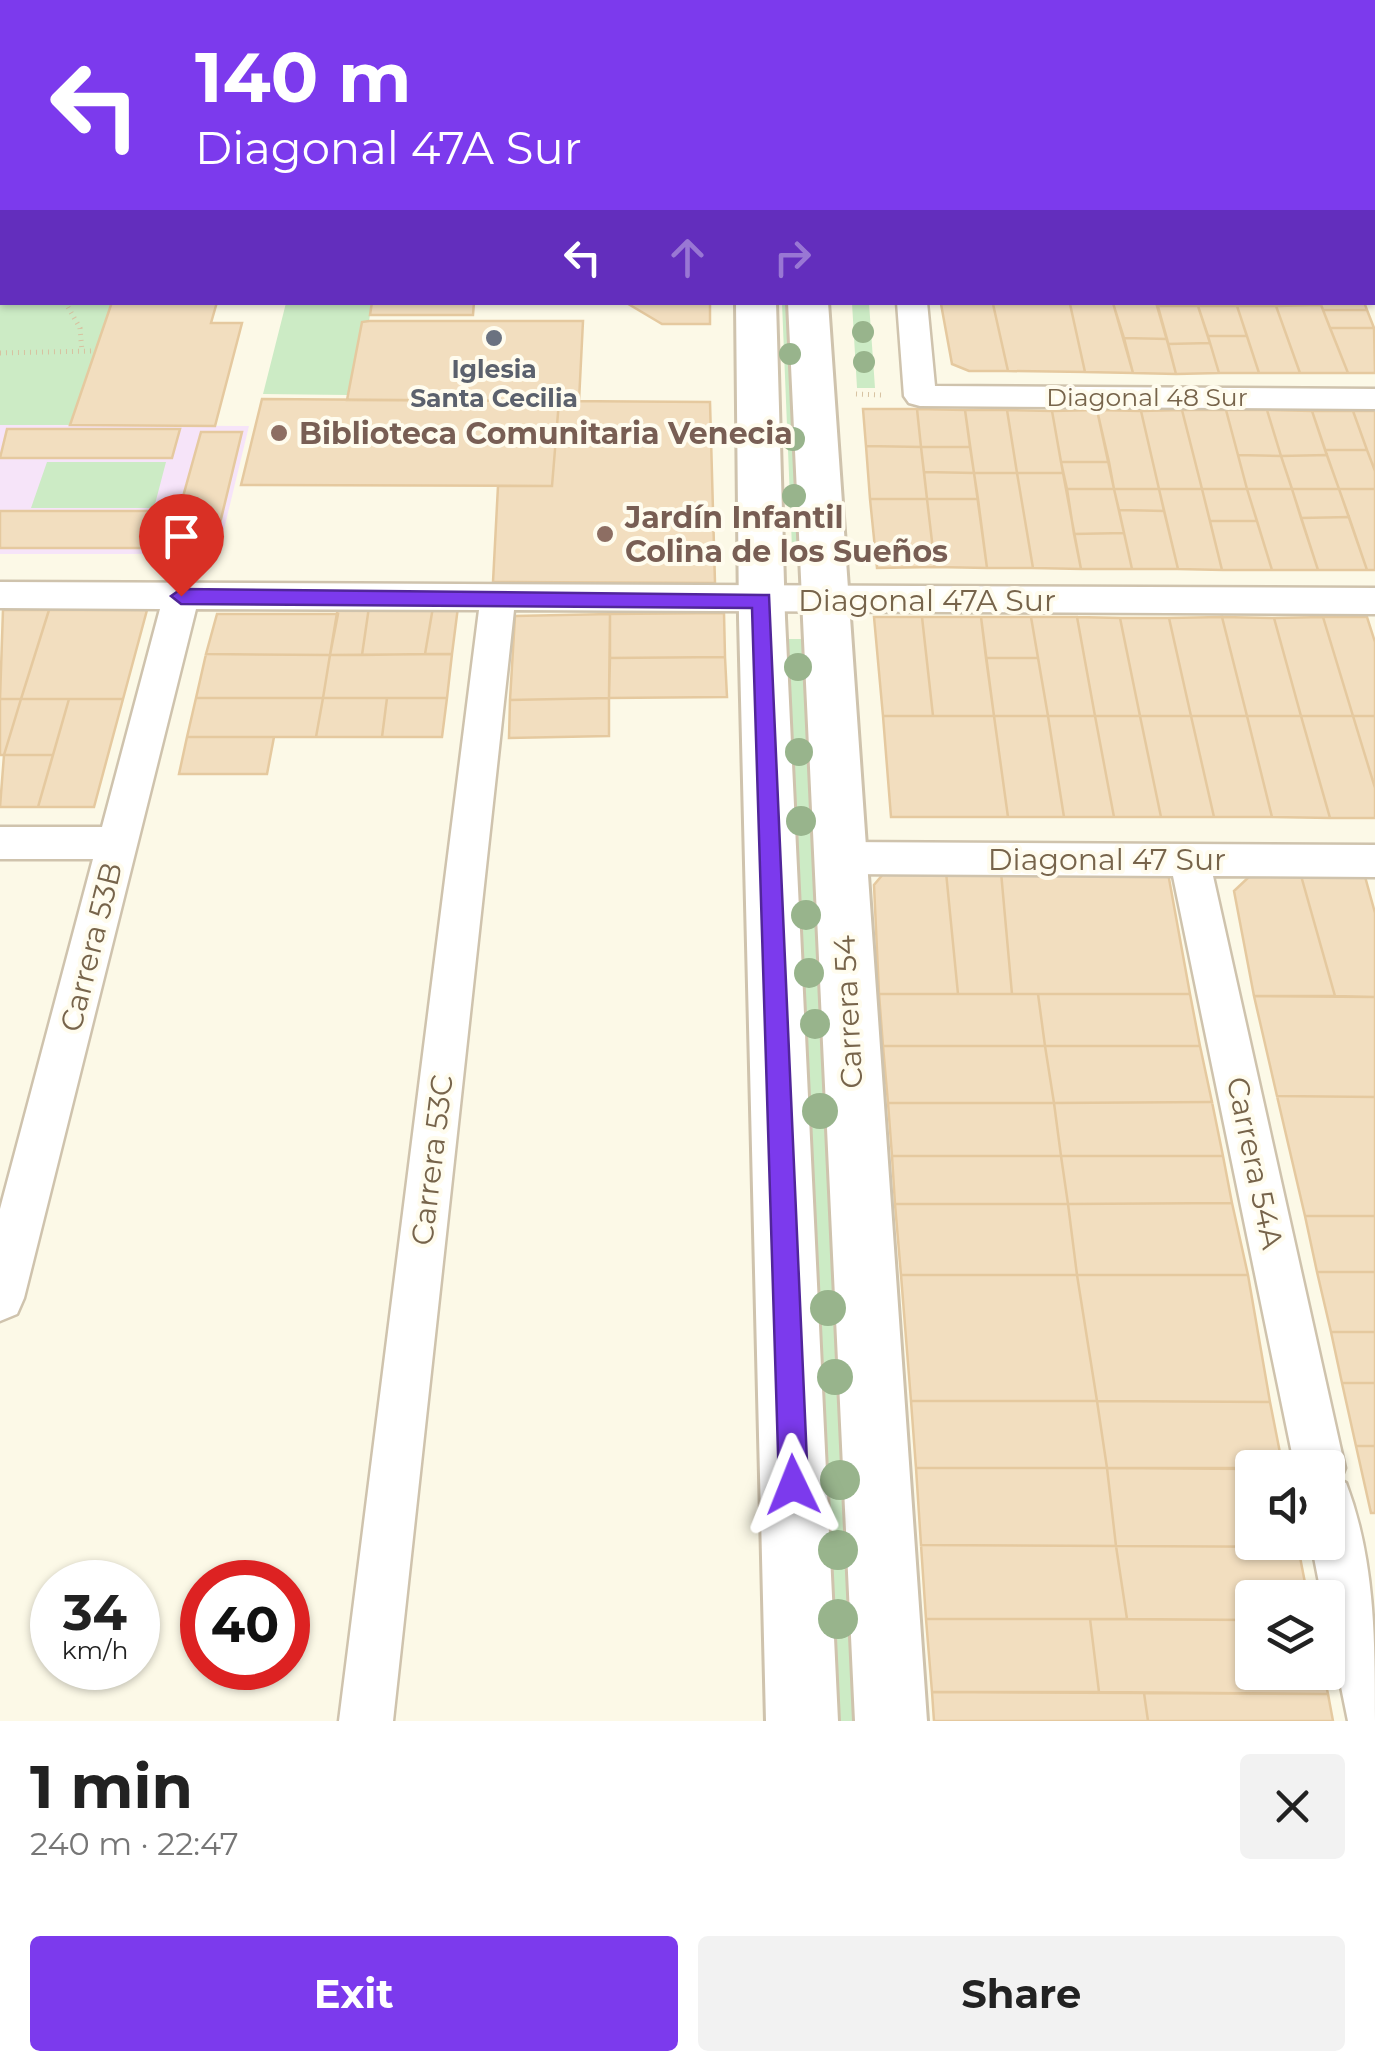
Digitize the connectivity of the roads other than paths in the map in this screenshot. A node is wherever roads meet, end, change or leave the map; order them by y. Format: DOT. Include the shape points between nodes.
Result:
graph roads {
  1 [pos="756,305"];
  2 [pos="808,305"];
  3 [pos="912,305"];
  4 [pos="1375,399"];
  5 [pos="0,595"];
  6 [pos="181,596"];
  7 [pos="498,598"];
  8 [pos="762,600"];
  9 [pos="824,600"];
  10 [pos="1375,601"];
  11 [pos="0,843"];
  12 [pos="117,844"];
  13 [pos="839,858"];
  14 [pos="1189,860"];
  15 [pos="1375,860"];
  16 [pos="781,1131"];
  17 [pos="16,1175"];
  18 [pos="858,1187"];
  19 [pos="0,1298"];
  20 [pos="1316,1450"];
  21 [pos="1341,1560"];
  22 [pos="366,1721"];
  23 [pos="802,1721"];
  24 [pos="891,1721"];
  25 [pos="1375,1721"];
  1 -- 8 [label="street"];
  2 -- 9 [label="street, Carrera 54"];
  3 -- 4 [label="street, Diagonal 48 Sur" via="920,396"];
  5 -- 6 [label="street, Diagonal 47A Sur"];
  6 -- 7 [label="street, Diagonal 47A Sur"];
  6 -- 12 [label="street, Carrera 53B"];
  7 -- 8 [label="street, Diagonal 47A Sur"];
  7 -- 22 [label="street, Carrera 53C"];
  8 -- 9 [label="street, Diagonal 47A Sur"];
  8 -- 16 [label="street"];
  9 -- 10 [label="street, Diagonal 47A Sur"];
  9 -- 13 [label="street, Carrera 54"];
  11 -- 12 [label="street"];
  12 -- 17 [label="street, Carrera 53B"];
  13 -- 14 [label="street, Diagonal 47 Sur"];
  13 -- 18 [label="street, Carrera 54"];
  14 -- 15 [label="street, Diagonal 47 Sur"];
  14 -- 20 [label="street, Carrera 54A"];
  16 -- 18 [label="street"];
  16 -- 23 [label="street"];
  17 -- 19 [label="street, Carrera 53B"];
  18 -- 24 [label="street, Carrera 54"];
  21 -- 25 [label="street"];
}
